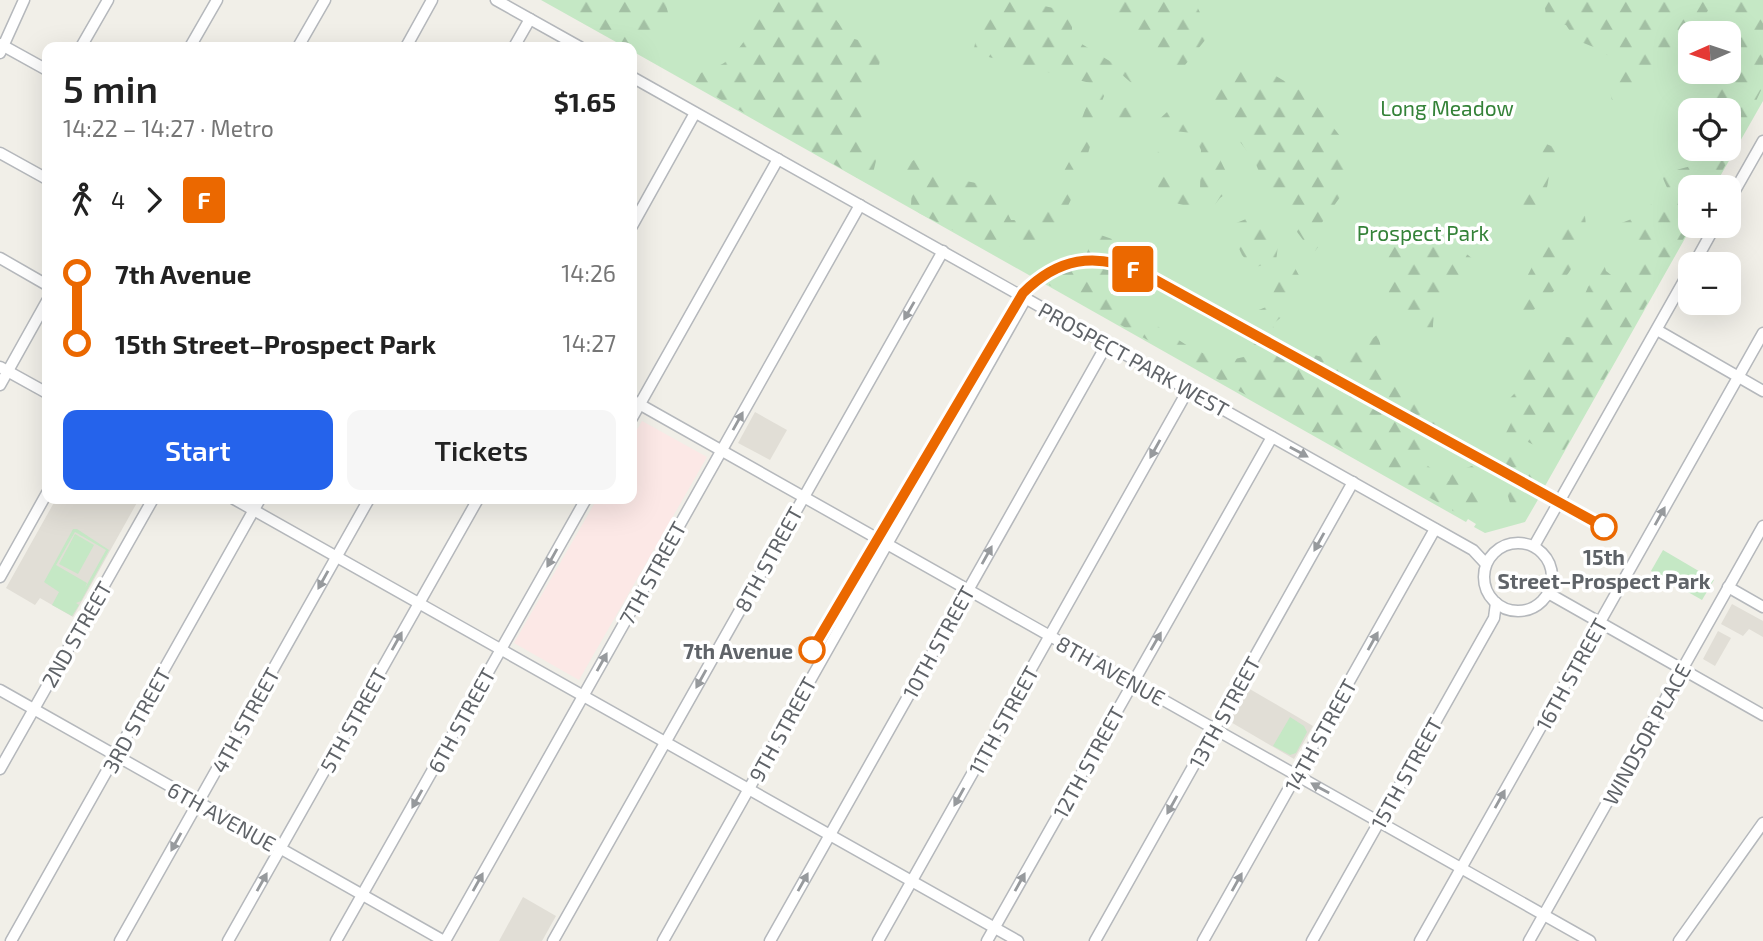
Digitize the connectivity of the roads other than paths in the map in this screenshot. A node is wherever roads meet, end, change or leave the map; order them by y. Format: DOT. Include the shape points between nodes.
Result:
graph roads {
  1 [pos="24,0"];
  2 [pos="108,0"];
  3 [pos="217,0"];
  4 [pos="325,0"];
  5 [pos="432,0"];
  6 [pos="496,0"];
  7 [pos="530,19"];
  8 [pos="84,42"];
  9 [pos="193,42"];
  10 [pos="301,42"];
  11 [pos="409,42"];
  12 [pos="517,42"];
  13 [pos="571,42"];
  14 [pos="1,47"];
  15 [pos="42,68"];
  16 [pos="637,80"];
  17 [pos="695,113"];
  18 [pos="1763,141"];
  19 [pos="0,153"];
  20 [pos="778,159"];
  21 [pos="42,176"];
  22 [pos="1741,180"];
  23 [pos="860,205"];
  24 [pos="637,217"];
  25 [pos="943,251"];
  26 [pos="0,258"];
  27 [pos="42,282"];
  28 [pos="1678,292"];
  29 [pos="1026,298"];
  30 [pos="42,309"];
  31 [pos="1657,330"];
  32 [pos="1763,333"];
  33 [pos="1107,344"];
  34 [pos="4,369"];
  35 [pos="1738,377"];
  36 [pos="0,385"];
  37 [pos="1188,390"];
  38 [pos="42,391"];
  39 [pos="1763,391"];
  40 [pos="637,400"];
  41 [pos="637,403"];
  42 [pos="1272,437"];
  43 [pos="721,450"];
  44 [pos="1353,482"];
  45 [pos="803,497"];
  46 [pos="42,502"];
  47 [pos="150,504"];
  48 [pos="243,504"];
  49 [pos="257,504"];
  50 [pos="366,504"];
  51 [pos="475,504"];
  52 [pos="583,504"];
  53 [pos="254,510"];
  54 [pos="1763,526"];
  55 [pos="1435,529"];
  56 [pos="887,544"];
  57 [pos="1534,546"];
  58 [pos="337,556"];
  59 [pos="1486,564"];
  60 [pos="0,577"];
  61 [pos="1728,587"];
  62 [pos="968,590"];
  63 [pos="1548,593"];
  64 [pos="419,603"];
  65 [pos="1496,604"];
  66 [pos="1763,607"];
  67 [pos="1600,622"];
  68 [pos="1050,636"];
  69 [pos="501,649"];
  70 [pos="1682,669"];
  71 [pos="1133,682"];
  72 [pos="0,690"];
  73 [pos="583,695"];
  74 [pos="34,709"];
  75 [pos="1763,715"];
  76 [pos="1215,729"];
  77 [pos="666,742"];
  78 [pos="116,756"];
  79 [pos="0,769"];
  80 [pos="1297,775"];
  81 [pos="749,789"];
  82 [pos="198,802"];
  83 [pos="1379,821"];
  84 [pos="1763,822"];
  85 [pos="830,835"];
  86 [pos="280,848"];
  87 [pos="1462,868"];
  88 [pos="912,881"];
  89 [pos="363,895"];
  90 [pos="1544,914"];
  91 [pos="994,928"];
  92 [pos="11,941"];
  93 [pos="120,941"];
  94 [pos="228,941"];
  95 [pos="337,941"];
  96 [pos="445,941"];
  97 [pos="553,941"];
  98 [pos="663,941"];
  99 [pos="770,941"];
  100 [pos="878,941"];
  101 [pos="987,941"];
  102 [pos="1018,941"];
  103 [pos="1095,941"];
  104 [pos="1203,941"];
  105 [pos="1312,941"];
  106 [pos="1420,941"];
  107 [pos="1529,941"];
  108 [pos="1590,941"];
  109 [pos="1679,941"];
  1 -- 14 [label="street"];
  2 -- 8 [label="street"];
  3 -- 9 [label="street"];
  4 -- 10 [label="street"];
  5 -- 11 [label="street"];
  6 -- 7 [label="street"];
  7 -- 12 [label="street"];
  7 -- 13 [label="street"];
  14 -- 15 [label="street"];
  16 -- 17 [label="street, PROSPECT PARK WEST"];
  17 -- 20 [label="street, PROSPECT PARK WEST"];
  17 -- 24 [label="street"];
  18 -- 22 [label="street"];
  19 -- 21 [label="street"];
  20 -- 23 [label="street, PROSPECT PARK WEST"];
  20 -- 40 [label="street"];
  23 -- 25 [label="street, PROSPECT PARK WEST"];
  43 -- 23 [label="street, 7TH STREET, one-way"];
  25 -- 29 [label="street, PROSPECT PARK WEST"];
  25 -- 45 [label="street, 8TH STREET, one-way"];
  26 -- 27 [label="street"];
  28 -- 31 [label="street"];
  29 -- 33 [label="street, PROSPECT PARK WEST"];
  29 -- 56 [label="street, 9TH STREET"];
  30 -- 34 [label="street"];
  31 -- 35 [label="street"];
  31 -- 57 [label="street"];
  32 -- 35 [label="street, 16TH STREET"];
  33 -- 37 [label="street, PROSPECT PARK WEST"];
  62 -- 33 [label="street, 10TH STREET, one-way"];
  34 -- 36 [label="street"];
  34 -- 38 [label="street"];
  35 -- 39 [label="street"];
  67 -- 35 [label="street, 16TH STREET, one-way"];
  37 -- 42 [label="street, PROSPECT PARK WEST"];
  37 -- 68 [label="street, 11TH STREET, one-way"];
  41 -- 43 [label="street, 8TH AVENUE"];
  42 -- 44 [label="street, PROSPECT PARK WEST, one-way"];
  71 -- 42 [label="street, 12TH STREET, one-way"];
  43 -- 45 [label="street, 8TH AVENUE"];
  73 -- 43 [label="street, 7TH STREET, one-way"];
  44 -- 55 [label="street, PROSPECT PARK WEST"];
  44 -- 76 [label="street, 13TH STREET, one-way"];
  45 -- 56 [label="street, 8TH AVENUE"];
  45 -- 77 [label="street, 8TH STREET, one-way"];
  46 -- 60 [label="street"];
  47 -- 74 [label="street, 2ND STREET"];
  48 -- 53 [label="street"];
  49 -- 53 [label="street, 3RD STREET"];
  50 -- 58 [label="street, 4TH STREET"];
  51 -- 64 [label="street, 5TH STREET"];
  52 -- 69 [label="street, 6TH STREET, one-way"];
  53 -- 58 [label="street"];
  53 -- 78 [label="street, 3RD STREET"];
  54 -- 61 [label="street, WINDSOR PLACE"];
  55 -- 59 [label="street, PROSPECT PARK WEST" via="1473,550"];
  80 -- 55 [label="street, 14TH STREET, one-way"];
  56 -- 62 [label="street, 8TH AVENUE"];
  56 -- 81 [label="street, 9TH STREET"];
  57 -- 59 [label="street" via="1522,542 1504,545"];
  57 -- 63 [label="street" via="1550,564"];
  58 -- 64 [label="street"];
  58 -- 82 [label="street, 4TH STREET, one-way"];
  59 -- 65 [label="street" via="1485,587"];
  61 -- 66 [label="street"];
  61 -- 70 [label="street, WINDSOR PLACE"];
  62 -- 68 [label="street, 8TH AVENUE"];
  62 -- 85 [label="street, 10TH STREET"];
  63 -- 65 [label="street" via="1538,605 1523,611"];
  63 -- 67 [label="street"];
  64 -- 69 [label="street"];
  86 -- 64 [label="street, 5TH STREET, one-way"];
  65 -- 83 [label="street, 15TH STREET" via="1494,618"];
  67 -- 70 [label="street"];
  87 -- 67 [label="street, 16TH STREET, one-way"];
  68 -- 71 [label="street, 8TH AVENUE"];
  68 -- 88 [label="street, 11TH STREET, one-way"];
  69 -- 73 [label="street"];
  69 -- 89 [label="street, 6TH STREET, one-way"];
  70 -- 75 [label="street"];
  70 -- 90 [label="street, WINDSOR PLACE"];
  71 -- 76 [label="street, 8TH AVENUE"];
  91 -- 71 [label="street, 12TH STREET, one-way"];
  72 -- 74 [label="street, 6TH AVENUE"];
  73 -- 77 [label="street"];
  96 -- 73 [label="street, 7TH STREET, one-way"];
  74 -- 78 [label="street, 6TH AVENUE"];
  74 -- 79 [label="street, 2ND STREET"];
  76 -- 80 [label="street, 8TH AVENUE"];
  76 -- 103 [label="street, 13TH STREET, one-way"];
  77 -- 81 [label="street"];
  77 -- 97 [label="street, 8TH STREET"];
  78 -- 82 [label="street, 6TH AVENUE"];
  78 -- 92 [label="street, 3RD STREET"];
  83 -- 80 [label="street, 8TH AVENUE, one-way"];
  104 -- 80 [label="street, 14TH STREET, one-way"];
  81 -- 85 [label="street"];
  81 -- 98 [label="street, 9TH STREET"];
  82 -- 86 [label="street, 6TH AVENUE"];
  82 -- 93 [label="street, 4TH STREET, one-way"];
  83 -- 87 [label="street, 8TH AVENUE"];
  83 -- 105 [label="street, 15TH STREET"];
  84 -- 109 [label="street"];
  85 -- 88 [label="street"];
  99 -- 85 [label="street, 10TH STREET, one-way"];
  86 -- 89 [label="street, 6TH AVENUE"];
  94 -- 86 [label="street, 5TH STREET, one-way"];
  87 -- 90 [label="street, 8TH AVENUE"];
  87 -- 106 [label="street, 16TH STREET"];
  88 -- 91 [label="street"];
  88 -- 100 [label="street, 11TH STREET"];
  89 -- 95 [label="street, 6TH STREET"];
  89 -- 96 [label="street, 6TH AVENUE"];
  90 -- 107 [label="street, WINDSOR PLACE"];
  90 -- 108 [label="street, 8TH AVENUE"];
  91 -- 101 [label="street, 12TH STREET"];
  91 -- 102 [label="street"];
}
